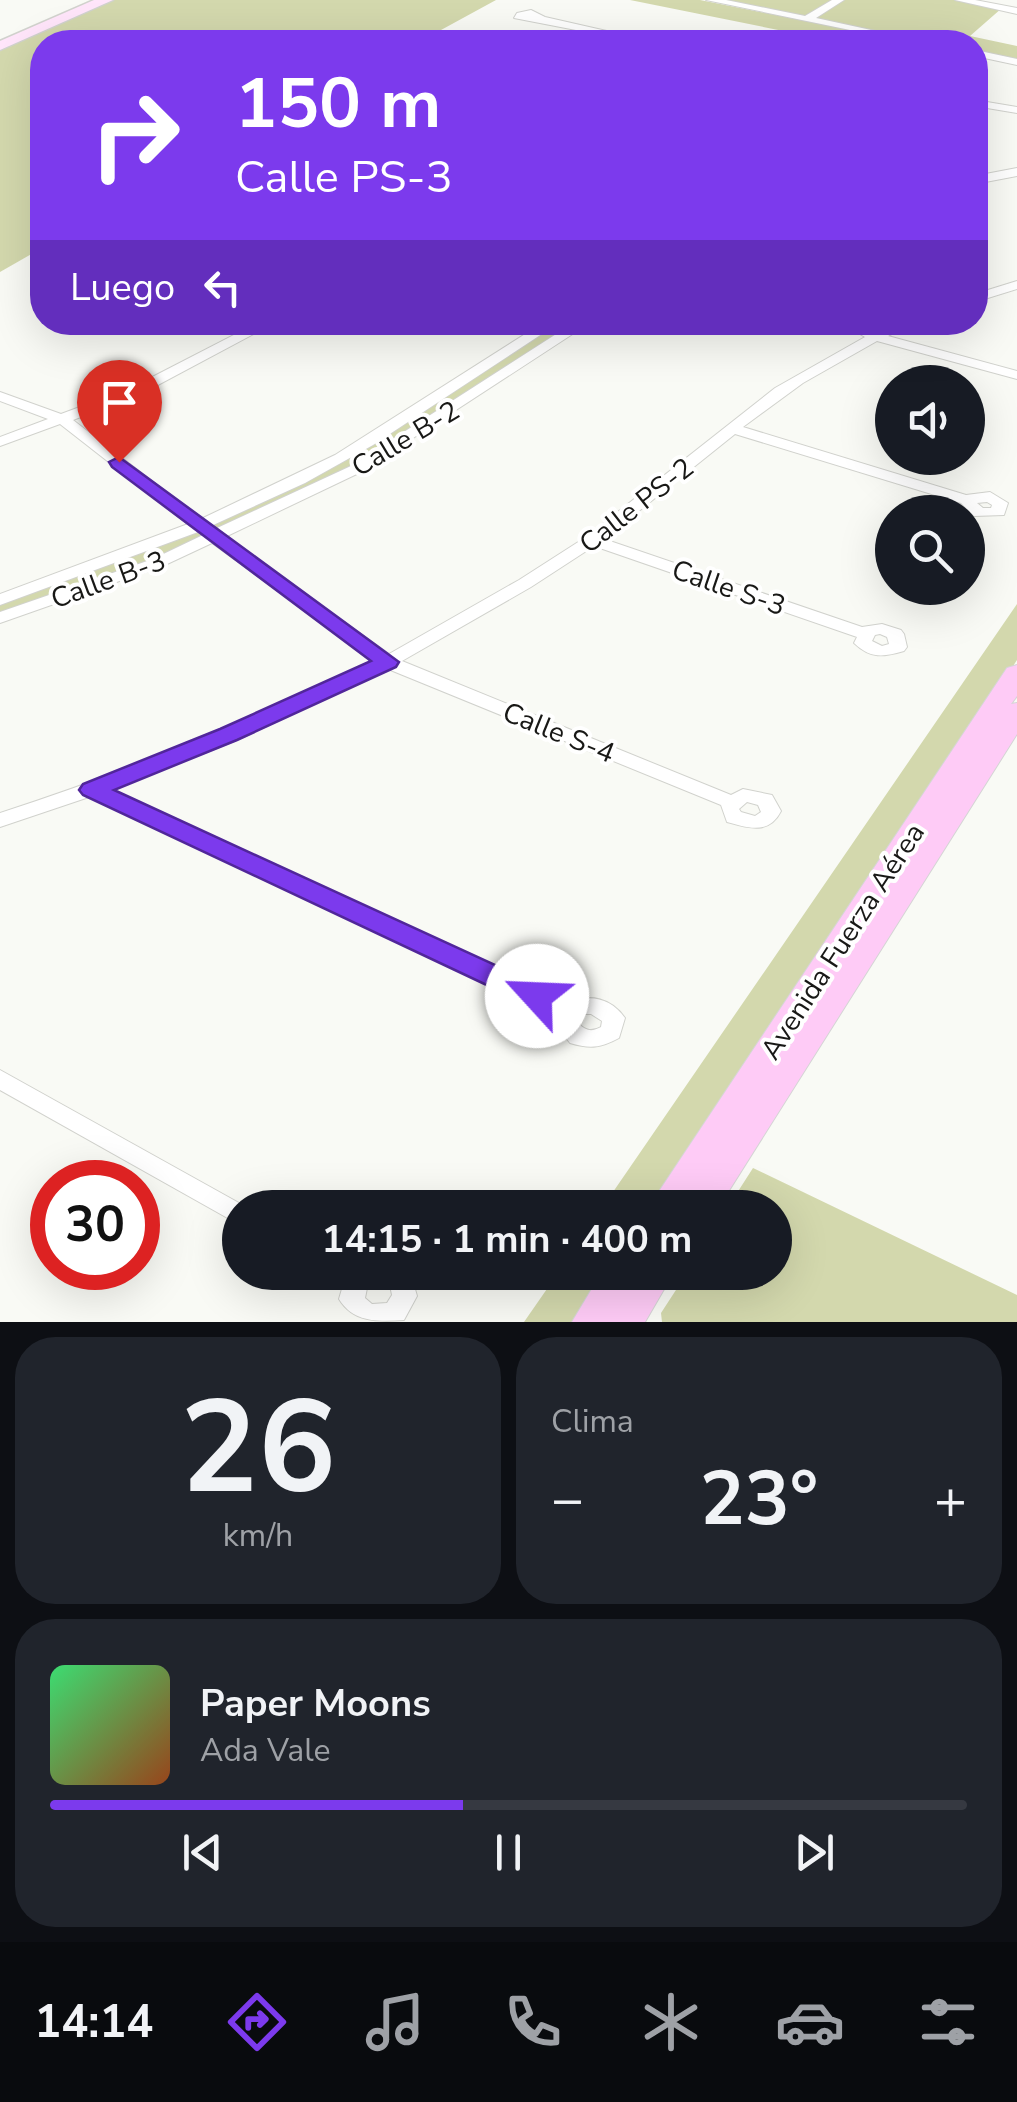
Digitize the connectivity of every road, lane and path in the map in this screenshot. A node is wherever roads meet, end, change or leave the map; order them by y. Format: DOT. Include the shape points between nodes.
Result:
graph roads {
  1 [pos="711,0"];
  2 [pos="839,0"];
  3 [pos="960,0"];
  4 [pos="96,1"];
  5 [pos="1017,11"];
  6 [pos="538,19"];
  7 [pos="807,19"];
  8 [pos="34,30"];
  9 [pos="592,30"];
  10 [pos="862,30"];
  11 [pos="30,32"];
  12 [pos="0,46"];
  13 [pos="988,56"];
  14 [pos="1017,62"];
  15 [pos="988,105"];
  16 [pos="1017,110"];
  17 [pos="1017,163"];
  18 [pos="988,168"];
  19 [pos="1017,172"];
  20 [pos="988,178"];
  21 [pos="1017,285"];
  22 [pos="988,294"];
  23 [pos="246,335"];
  24 [pos="535,335"];
  25 [pos="565,335"];
  26 [pos="876,336"];
  27 [pos="1017,375"];
  28 [pos="0,396"];
  29 [pos="64,420"];
  30 [pos="732,428"];
  31 [pos="0,442"];
  32 [pos="953,495"];
  33 [pos="200,526"];
  34 [pos="216,538"];
  35 [pos="593,540"];
  36 [pos="0,600"];
  37 [pos="0,618"];
  38 [pos="864,634"];
  39 [pos="388,662"];
  40 [pos="1017,674"];
  41 [pos="1017,712"];
  42 [pos="92,790"];
  43 [pos="731,802"];
  44 [pos="0,820"];
  45 [pos="572,1012"];
  46 [pos="0,1079"];
  47 [pos="679,1190"];
  48 [pos="709,1190"];
  49 [pos="222,1206"];
  50 [pos="353,1290"];
  51 [pos="404,1290"];
  52 [pos="612,1290"];
  53 [pos="644,1290"];
  54 [pos="592,1322"];
  55 [pos="624,1322"];
  1 -- 7 [label="street"];
  2 -- 7 [label="street"];
  3 -- 5 [label="street"];
  4 -- 8 [label="main road"];
  6 -- 9 [label="street"];
  7 -- 10 [label="street"];
  11 -- 12 [label="main road"];
  13 -- 14 [label="street"];
  15 -- 16 [label="street"];
  17 -- 18 [label="street"];
  19 -- 20 [label="street"];
  21 -- 22 [label="street"];
  23 -- 29 [label="street"];
  24 -- 33 [label="street, Calle B-2" via="338,459"];
  25 -- 34 [label="street, Calle B-2" via="356,469"];
  26 -- 27 [label="street"];
  26 -- 30 [label="street, Calle PS-2"];
  28 -- 29 [label="street, Calle S-4"];
  29 -- 31 [label="street"];
  29 -- 33 [label="street, Calle S-4"];
  30 -- 32 [label="street"];
  30 -- 35 [label="street, Calle PS-2"];
  33 -- 34 [label="street, Calle S-4"];
  33 -- 36 [label="street, Calle B-3"];
  34 -- 37 [label="street, Calle B-3"];
  34 -- 39 [label="street, Calle S-4"];
  35 -- 38 [label="street, Calle S-3"];
  35 -- 39 [label="street, Calle PS-2"];
  39 -- 42 [label="street, Calle PS-2"];
  39 -- 43 [label="street, Calle S-4"];
  40 -- 47 [label="main road, Avenida Fuerza Aérea"];
  41 -- 48 [label="main road, Avenida Fuerza Aérea"];
  42 -- 44 [label="street, Calle PS-2"];
  42 -- 45 [label="street"];
  46 -- 49 [label="street"];
  50 -- 51 [label="street" via="352,1300 364,1314 385,1316"];
  52 -- 54 [label="main road"];
  53 -- 55 [label="main road"];
}
